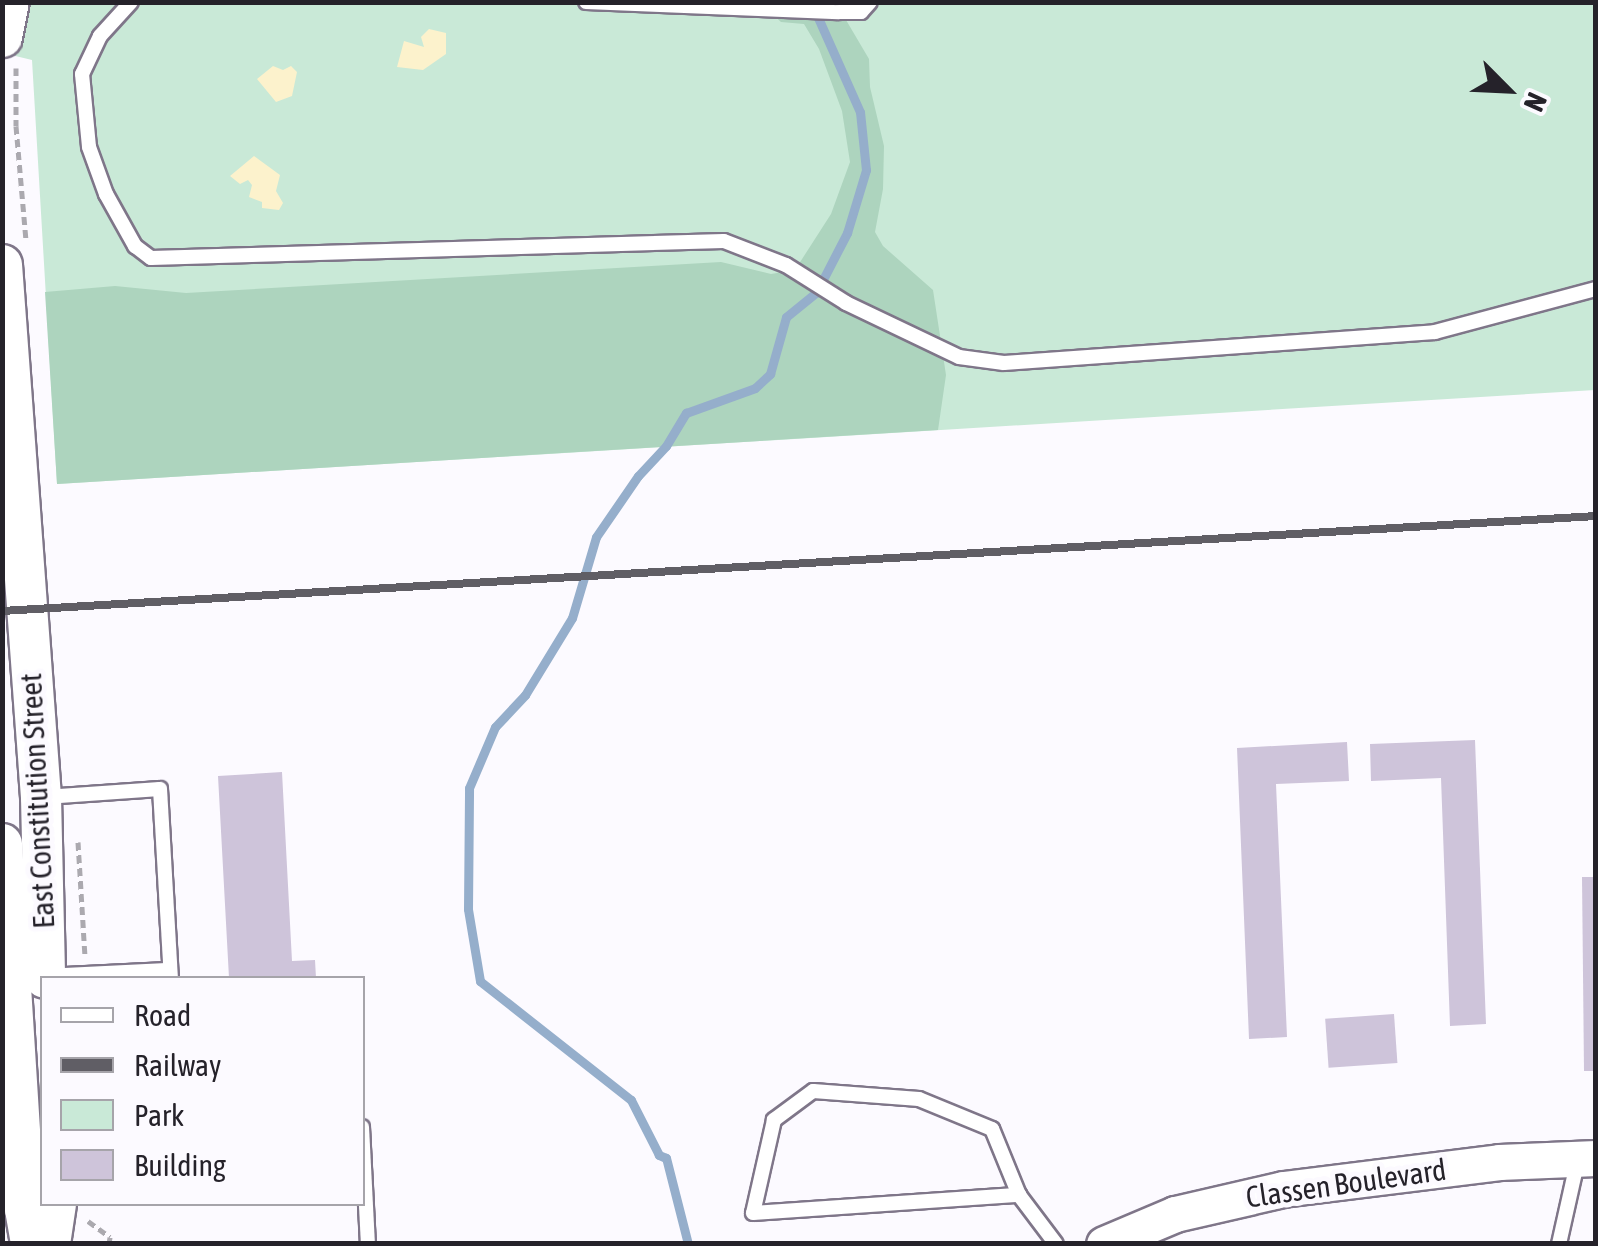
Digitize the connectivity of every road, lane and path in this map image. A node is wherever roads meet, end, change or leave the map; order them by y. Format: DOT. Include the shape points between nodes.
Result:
graph roads {
  1 [pos="10,2"];
  2 [pos="131,2"];
  3 [pos="586,2"];
  4 [pos="870,2"];
  5 [pos="2,37"];
  6 [pos="4,288"];
  7 [pos="1596,289"];
  8 [pos="7,345"];
  9 [pos="41,797"];
  10 [pos="2,844"];
  11 [pos="171,974"];
  12 [pos="98,976"];
  13 [pos="26,978"];
  14 [pos="1587,1158"];
  15 [pos="365,1182"];
  16 [pos="1019,1195"];
  17 [pos="72,1208"];
  18 [pos="32,1244"];
  19 [pos="50,1244"];
  20 [pos="109,1244"];
  21 [pos="368,1244"];
  22 [pos="1056,1244"];
  23 [pos="1104,1244"];
  24 [pos="1559,1244"];
  1 -- 5 [label="main road"];
  2 -- 7 [label="lane" via="100,36 82,74 89,147 106,194 144,255 724,242 753,249 960,357 1004,363 1435,332"];
  3 -- 4 [label="lane" via="861,12"];
  6 -- 8 [label="main road, East Constitution Street"];
  8 -- 9 [label="main road, East Constitution Street"];
  9 -- 11 [label="lane" via="160,789"];
  9 -- 13 [label="main road, East Constitution Street"];
  10 -- 13 [label="main road, East Constitution Street"];
  11 -- 12 [label="lane"];
  13 -- 18 [label="main road, East Constitution Street" via="25,1209"];
  14 -- 23 [label="street, Classen Boulevard" via="1283,1189 1175,1214"];
  14 -- 24 [label="lane"];
  15 -- 21 [label="lane"];
  16 -- 16 [label="lane" via="924,1198 753,1213 774,1120 812,1091 919,1099 992,1129"];
  16 -- 22 [label="lane"];
  17 -- 19 [label="main road"];
  17 -- 20 [label="path" via="110,1237"];
}
